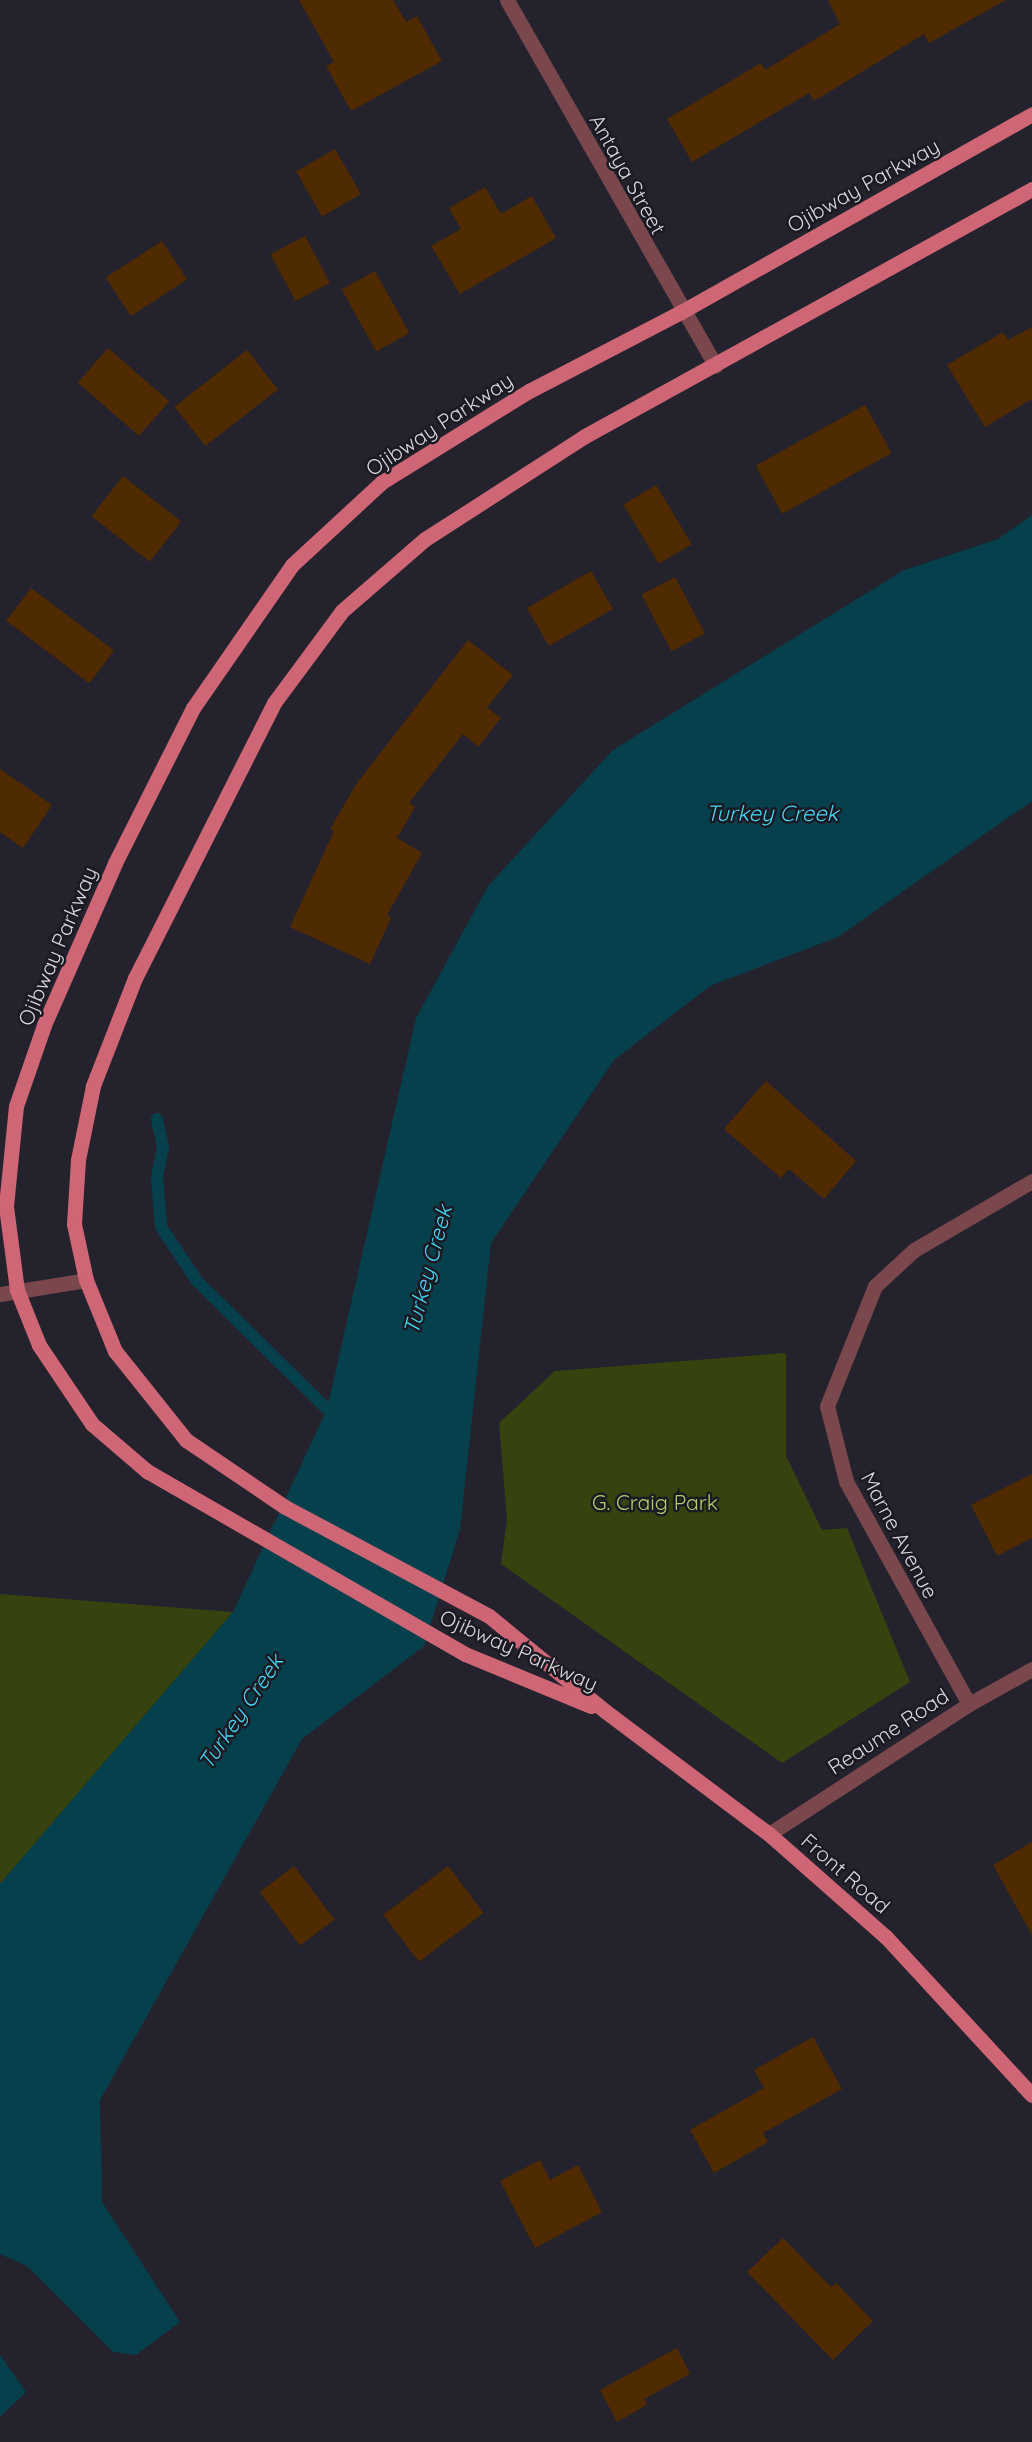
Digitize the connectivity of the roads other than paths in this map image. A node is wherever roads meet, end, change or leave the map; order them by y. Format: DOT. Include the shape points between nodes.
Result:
graph roads {
  1 [pos="507,0"];
  2 [pos="1032,114"];
  3 [pos="1032,189"];
  4 [pos="681,312"];
  5 [pos="716,366"];
  6 [pos="1032,1181"];
  7 [pos="86,1280"];
  8 [pos="17,1290"];
  9 [pos="0,1294"];
  10 [pos="1032,1669"];
  11 [pos="969,1704"];
  12 [pos="605,1711"];
  13 [pos="770,1834"];
  14 [pos="1032,2095"];
  1 -- 4 [label="street, Antaya Street"];
  2 -- 4 [label="main road, Ojibway Parkway"];
  3 -- 5 [label="main road, Ojibway Parkway"];
  4 -- 5 [label="street, Antaya Street"];
  4 -- 8 [label="main road, Ojibway Parkway" via="529,391 382,482 292,565 200,699 115,863 44,1025 16,1106 6,1206"];
  5 -- 7 [label="main road, Ojibway Parkway" via="585,436 425,539 342,611 274,703 135,978 93,1086 78,1160 74,1224"];
  6 -- 11 [label="street, Marne Avenue" via="914,1250 875,1286 827,1406 846,1481"];
  7 -- 8 [label="street"];
  7 -- 12 [label="main road, Ojibway Parkway" via="115,1351 186,1440 247,1484 489,1616"];
  8 -- 9 [label="street"];
  8 -- 12 [label="main road, Ojibway Parkway" via="39,1345 92,1424 148,1472 465,1654"];
  10 -- 11 [label="street, Reaume Road"];
  11 -- 13 [label="street, Reaume Road"];
  12 -- 13 [label="main road, Front Road"];
  13 -- 14 [label="main road, Front Road" via="886,1937"];
}
